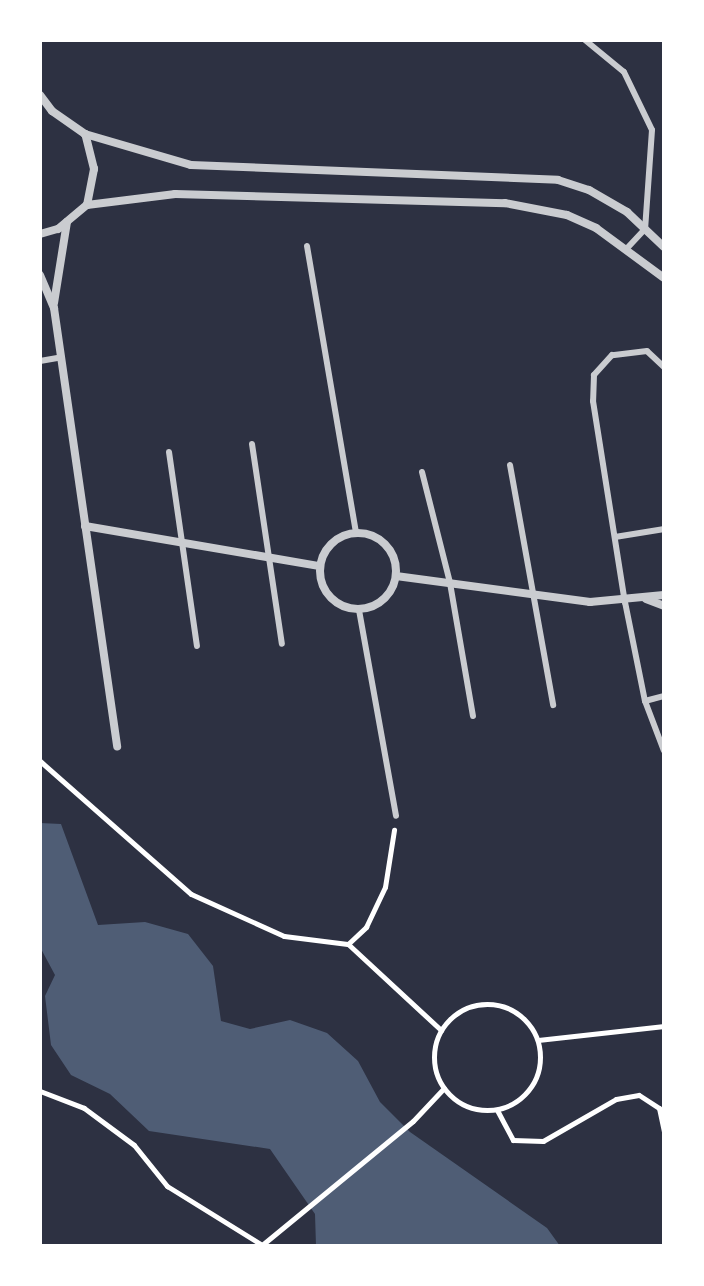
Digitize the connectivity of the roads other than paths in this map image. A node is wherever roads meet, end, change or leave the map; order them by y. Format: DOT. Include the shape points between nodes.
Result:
graph roads {
  1 [pos="585,40"];
  2 [pos="40,95"];
  3 [pos="40,110"];
  4 [pos="52,111"];
  5 [pos="85,134"];
  6 [pos="87,205"];
  7 [pos="68,222"];
  8 [pos="645,229"];
  9 [pos="40,234"];
  10 [pos="307,246"];
  11 [pos="664,247"];
  12 [pos="627,248"];
  13 [pos="40,275"];
  14 [pos="664,278"];
  15 [pos="54,308"];
  16 [pos="62,357"];
  17 [pos="40,361"];
  18 [pos="664,367"];
  19 [pos="252,444"];
  20 [pos="169,452"];
  21 [pos="510,465"];
  22 [pos="422,472"];
  23 [pos="85,526"];
  24 [pos="664,529"];
  25 [pos="356,533"];
  26 [pos="615,537"];
  27 [pos="178,542"];
  28 [pos="272,558"];
  29 [pos="320,566"];
  30 [pos="396,576"];
  31 [pos="450,583"];
  32 [pos="531,594"];
  33 [pos="664,595"];
  34 [pos="644,599"];
  35 [pos="625,602"];
  36 [pos="664,606"];
  37 [pos="359,610"];
  38 [pos="282,644"];
  39 [pos="197,646"];
  40 [pos="664,696"];
  41 [pos="645,701"];
  42 [pos="553,705"];
  43 [pos="473,716"];
  44 [pos="117,747"];
  45 [pos="664,751"];
  46 [pos="396,816"];
  1 -- 8 [label="lane" via="624,72 648,113 653,162"];
  2 -- 4 [label="street"];
  3 -- 4 [label="street"];
  4 -- 5 [label="street"];
  5 -- 6 [label="street" via="94,169"];
  5 -- 8 [label="street" via="143,155 217,168 558,180 589,190"];
  6 -- 7 [label="street"];
  6 -- 12 [label="street" via="163,195 517,205 567,215"];
  7 -- 9 [label="street"];
  7 -- 15 [label="street"];
  8 -- 11 [label="street"];
  8 -- 12 [label="lane"];
  10 -- 25 [label="lane"];
  12 -- 14 [label="street"];
  13 -- 15 [label="street"];
  15 -- 16 [label="street"];
  16 -- 17 [label="lane"];
  16 -- 23 [label="street"];
  18 -- 26 [label="lane" via="656,356 634,350 612,355 594,375 593,401"];
  19 -- 28 [label="lane"];
  20 -- 27 [label="lane"];
  21 -- 32 [label="lane"];
  22 -- 31 [label="lane"];
  23 -- 27 [label="street"];
  23 -- 44 [label="street"];
  24 -- 26 [label="lane"];
  25 -- 29 [label="street" via="332,543"];
  25 -- 30 [label="street" via="381,540 396,563"];
  26 -- 35 [label="lane"];
  27 -- 28 [label="street"];
  27 -- 39 [label="lane"];
  28 -- 29 [label="street"];
  28 -- 38 [label="lane"];
  29 -- 37 [label="street" via="325,592 346,608"];
  30 -- 31 [label="street"];
  30 -- 37 [label="street" via="384,600"];
  31 -- 32 [label="street"];
  31 -- 43 [label="lane"];
  32 -- 35 [label="street"];
  32 -- 42 [label="lane"];
  33 -- 34 [label="street"];
  34 -- 35 [label="street"];
  34 -- 36 [label="street"];
  35 -- 41 [label="lane"];
  37 -- 46 [label="lane"];
  40 -- 41 [label="lane"];
  41 -- 45 [label="lane"];
}
